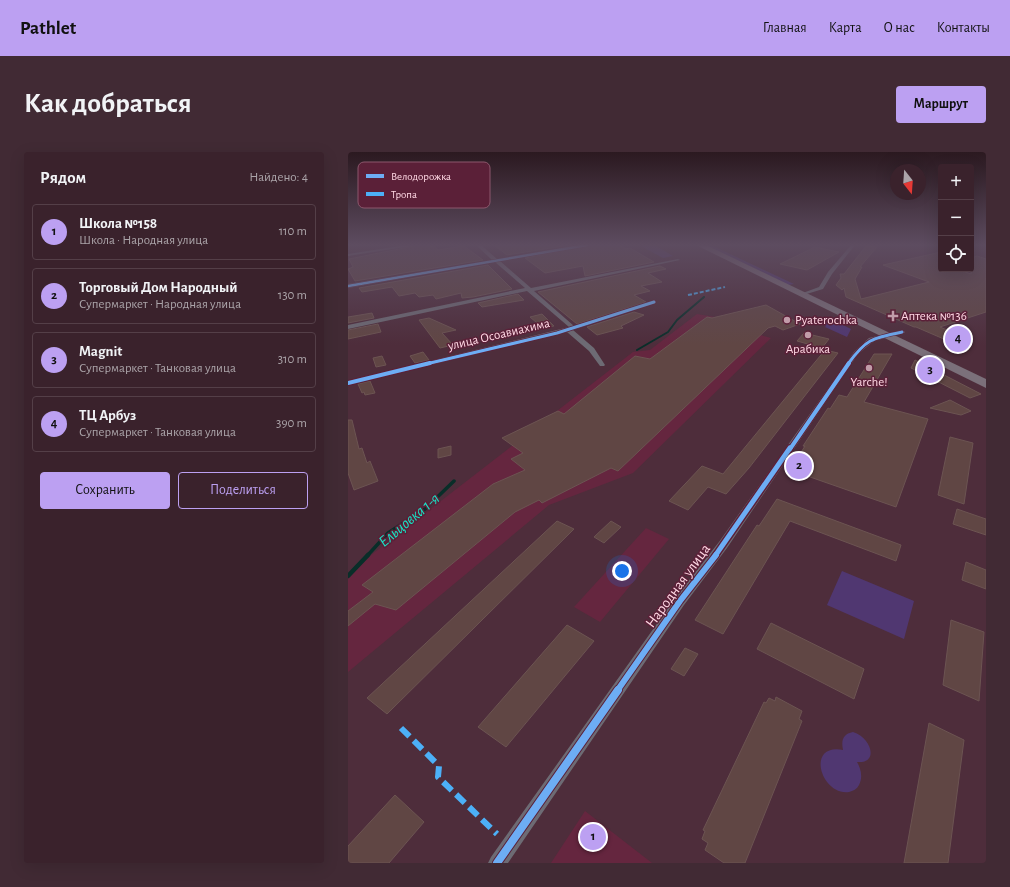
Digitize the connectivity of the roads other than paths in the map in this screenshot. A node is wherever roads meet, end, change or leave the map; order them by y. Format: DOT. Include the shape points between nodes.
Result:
graph roads {
  1 [pos="393,278"];
  2 [pos="517,278"];
  3 [pos="588,278"];
  4 [pos="768,278"];
  5 [pos="778,278"];
  6 [pos="827,278"];
  7 [pos="348,286"];
  8 [pos="530,290"];
  9 [pos="801,290"];
  10 [pos="814,292"];
  11 [pos="654,302"];
  12 [pos="883,324"];
  13 [pos="348,327"];
  14 [pos="869,327"];
  15 [pos="570,328"];
  16 [pos="886,336"];
  17 [pos="901,337"];
  18 [pos="602,365"];
  19 [pos="986,372"];
  20 [pos="348,382"];
  21 [pos="986,384"];
  22 [pos="497,863"];
  1 -- 7 [label="street"];
  2 -- 8 [label="street"];
  3 -- 8 [label="street"];
  4 -- 9 [label="highway" via="788,288"];
  5 -- 9 [label="highway"];
  6 -- 10 [label="street" via="821,288"];
  8 -- 13 [label="street"];
  8 -- 15 [label="street"];
  9 -- 10 [label="highway"];
  9 -- 14 [label="highway"];
  10 -- 12 [label="highway"];
  11 -- 15 [label="street, улица Осоавиахима"];
  12 -- 14 [label="highway" via="880,327"];
  12 -- 17 [label="highway"];
  14 -- 16 [label="highway"];
  15 -- 18 [label="street" via="599,357"];
  15 -- 20 [label="street, улица Осоавиахима"];
  16 -- 17 [label="highway"];
  16 -- 22 [label="street, Народная улица" via="873,338 863,344"];
  17 -- 19 [label="highway" via="899,339 913,338"];
  17 -- 21 [label="highway"];
}
